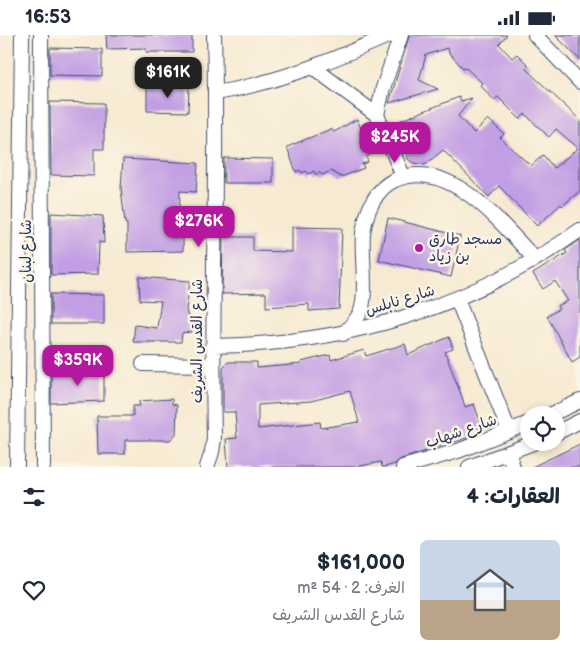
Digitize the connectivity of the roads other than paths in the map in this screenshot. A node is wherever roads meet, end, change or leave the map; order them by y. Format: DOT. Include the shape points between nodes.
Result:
graph roads {
  1 [pos="22,35"];
  2 [pos="42,35"];
  3 [pos="214,35"];
  4 [pos="390,35"];
  5 [pos="401,35"];
  6 [pos="535,35"];
  7 [pos="314,68"];
  8 [pos="580,82"];
  9 [pos="216,93"];
  10 [pos="378,115"];
  11 [pos="403,177"];
  12 [pos="580,229"];
  13 [pos="535,259"];
  14 [pos="457,299"];
  15 [pos="343,334"];
  16 [pos="212,346"];
  17 [pos="144,364"];
  18 [pos="212,365"];
  19 [pos="580,401"];
  20 [pos="565,408"];
  21 [pos="580,421"];
  22 [pos="520,427"];
  23 [pos="565,428"];
  24 [pos="509,431"];
  25 [pos="520,448"];
  26 [pos="508,453"];
  27 [pos="17,462"];
  28 [pos="43,463"];
  29 [pos="207,467"];
  30 [pos="403,467"];
  31 [pos="469,467"];
  32 [pos="514,467"];
  1 -- 27 [label="street, شارع لبنان"];
  2 -- 28 [label="street, شارع لبنان"];
  3 -- 9 [label="street, شارع القدس الشريف"];
  4 -- 7 [label="street"];
  5 -- 10 [label="street" via="383,88"];
  6 -- 8 [label="street"];
  7 -- 9 [label="street" via="258,85"];
  7 -- 10 [label="street"];
  9 -- 16 [label="street, شارع القدس الشريف"];
  10 -- 11 [label="street"];
  11 -- 13 [label="street" via="418,175 450,182 487,209"];
  11 -- 15 [label="street" via="380,190 366,216 363,304 360,314"];
  12 -- 13 [label="street, شارع نابلس"];
  13 -- 14 [label="street, شارع نابلس"];
  14 -- 15 [label="street, شارع نابلس" via="398,320"];
  14 -- 24 [label="street"];
  15 -- 16 [label="street, شارع نابلس" via="258,345"];
  16 -- 18 [label="street, شارع القدس الشريف"];
  17 -- 18 [label="street"];
  18 -- 29 [label="street, شارع القدس الشريف" via="214,438"];
  19 -- 20 [label="street"];
  21 -- 23 [label="street"];
  22 -- 24 [label="street, شارع شهاب"];
  24 -- 30 [label="street, شارع شهاب" via="458,451"];
  25 -- 26 [label="street"];
  26 -- 31 [label="street"];
  26 -- 32 [label="street"];
  27 -- 28 [label="street"];
}
